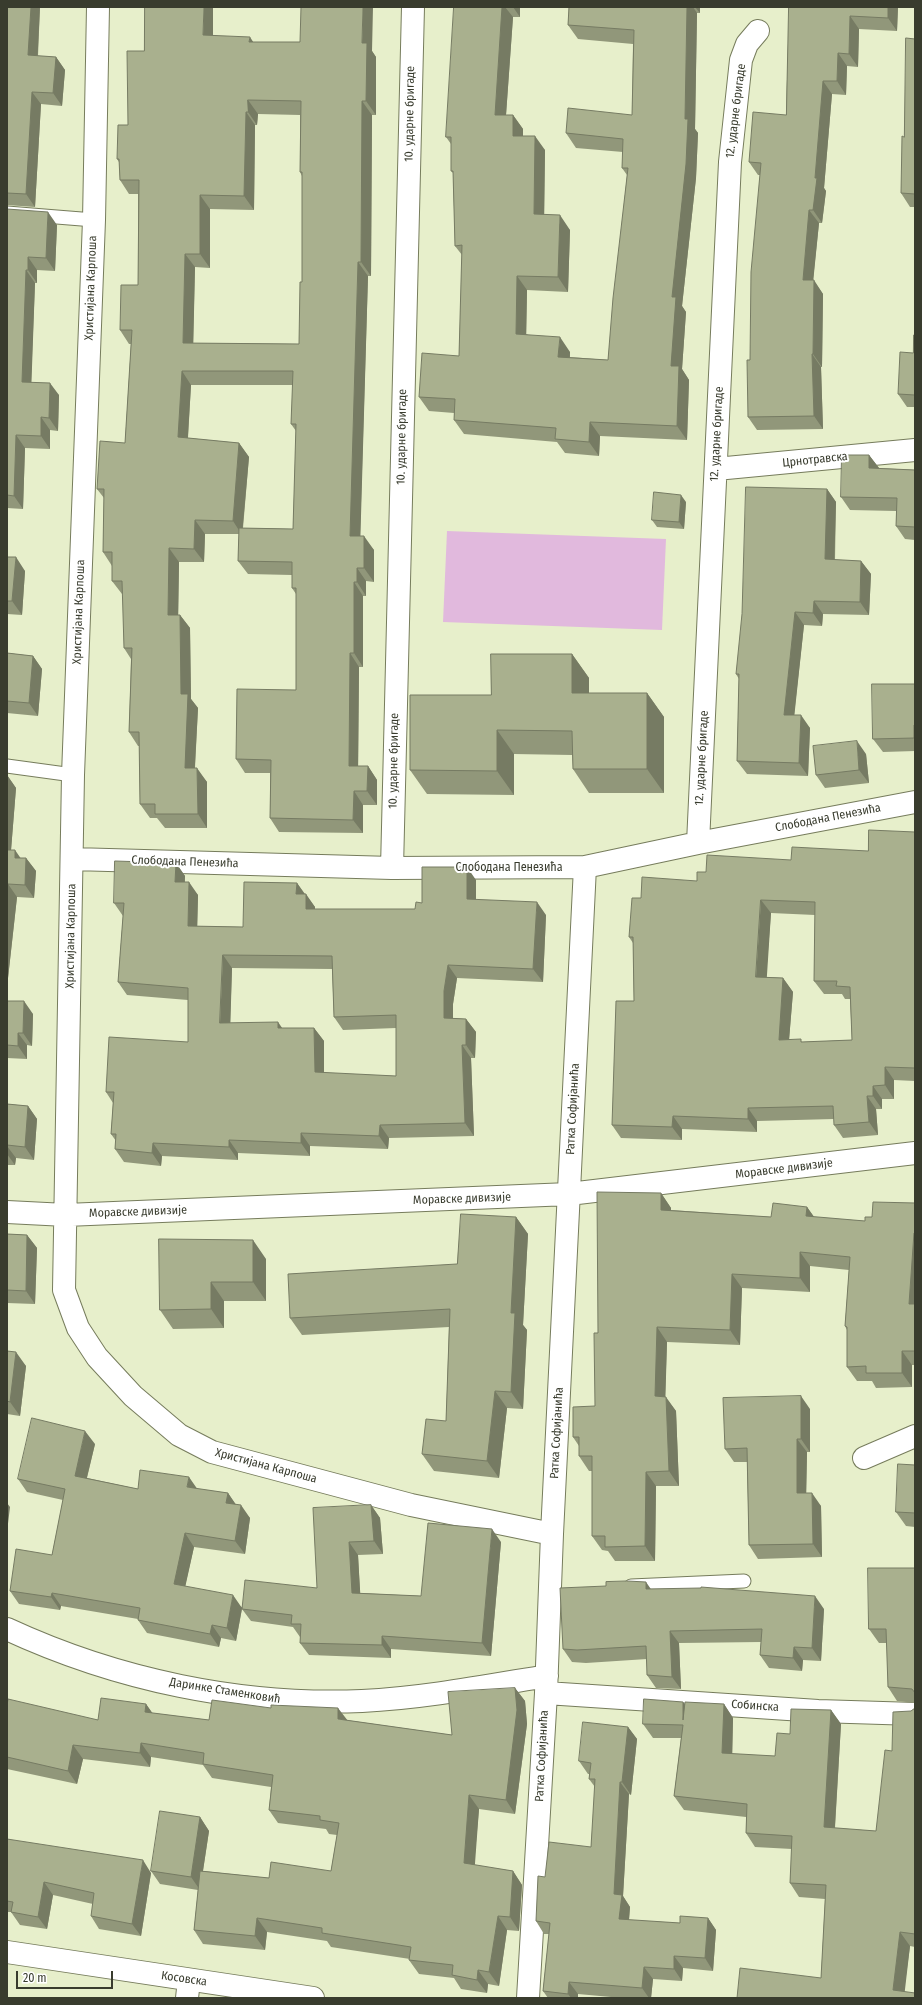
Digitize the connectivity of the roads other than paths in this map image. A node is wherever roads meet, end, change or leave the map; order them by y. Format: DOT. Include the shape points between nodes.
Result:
graph roads {
  1 [pos="98,7"];
  2 [pos="412,7"];
  3 [pos="758,31"];
  4 [pos="7,213"];
  5 [pos="94,220"];
  6 [pos="915,450"];
  7 [pos="716,470"];
  8 [pos="7,766"];
  9 [pos="73,775"];
  10 [pos="915,802"];
  11 [pos="698,843"];
  12 [pos="73,859"];
  13 [pos="585,867"];
  14 [pos="392,868"];
  15 [pos="915,1152"];
  16 [pos="569,1194"];
  17 [pos="7,1212"];
  18 [pos="66,1215"];
  19 [pos="915,1436"];
  20 [pos="864,1458"];
  21 [pos="552,1534"];
  22 [pos="744,1581"];
  23 [pos="620,1586"];
  24 [pos="7,1629"];
  25 [pos="547,1684"];
  26 [pos="915,1714"];
  27 [pos="7,1952"];
  28 [pos="188,1989"];
  29 [pos="313,1998"];
  30 [pos="528,1998"];
  1 -- 5 [label="street, Христијана Карпоша"];
  2 -- 14 [label="street, 10. ударне бригаде"];
  3 -- 7 [label="street, 12. ударне бригаде" via="748,44 741,60 730,162"];
  4 -- 5 [label="lane"];
  5 -- 9 [label="street, Христијана Карпоша"];
  6 -- 7 [label="street, Црнотравска"];
  7 -- 11 [label="street, 12. ударне бригаде"];
  8 -- 9 [label="lane"];
  9 -- 12 [label="street, Христијана Карпоша"];
  10 -- 11 [label="street, Слободана Пенезића"];
  11 -- 13 [label="street, Слободана Пенезића"];
  12 -- 14 [label="street, Слободана Пенезића"];
  12 -- 18 [label="street, Христијана Карпоша"];
  13 -- 14 [label="street, Слободана Пенезића"];
  13 -- 16 [label="street, Ратка Софијанића"];
  15 -- 16 [label="street, Моравске дивизије"];
  16 -- 18 [label="street, Моравске дивизије"];
  16 -- 21 [label="street, Ратка Софијанића"];
  17 -- 18 [label="street, Моравске дивизије"];
  18 -- 21 [label="street, Христијана Карпоша" via="64,1290 78,1328 97,1356 133,1396 180,1435 212,1452 292,1474 411,1505"];
  19 -- 20 [label="street"];
  21 -- 25 [label="street, Ратка Софијанића" via="557,1589"];
  22 -- 23 [label="lane"];
  24 -- 25 [label="street, Даринке Стаменковић" via="104,1668 253,1698 362,1701"];
  25 -- 26 [label="street, Собинска" via="818,1710"];
  25 -- 30 [label="street, Ратка Софијанића"];
  27 -- 28 [label="street, Косовска"];
  28 -- 29 [label="street, Косовска"];
}
